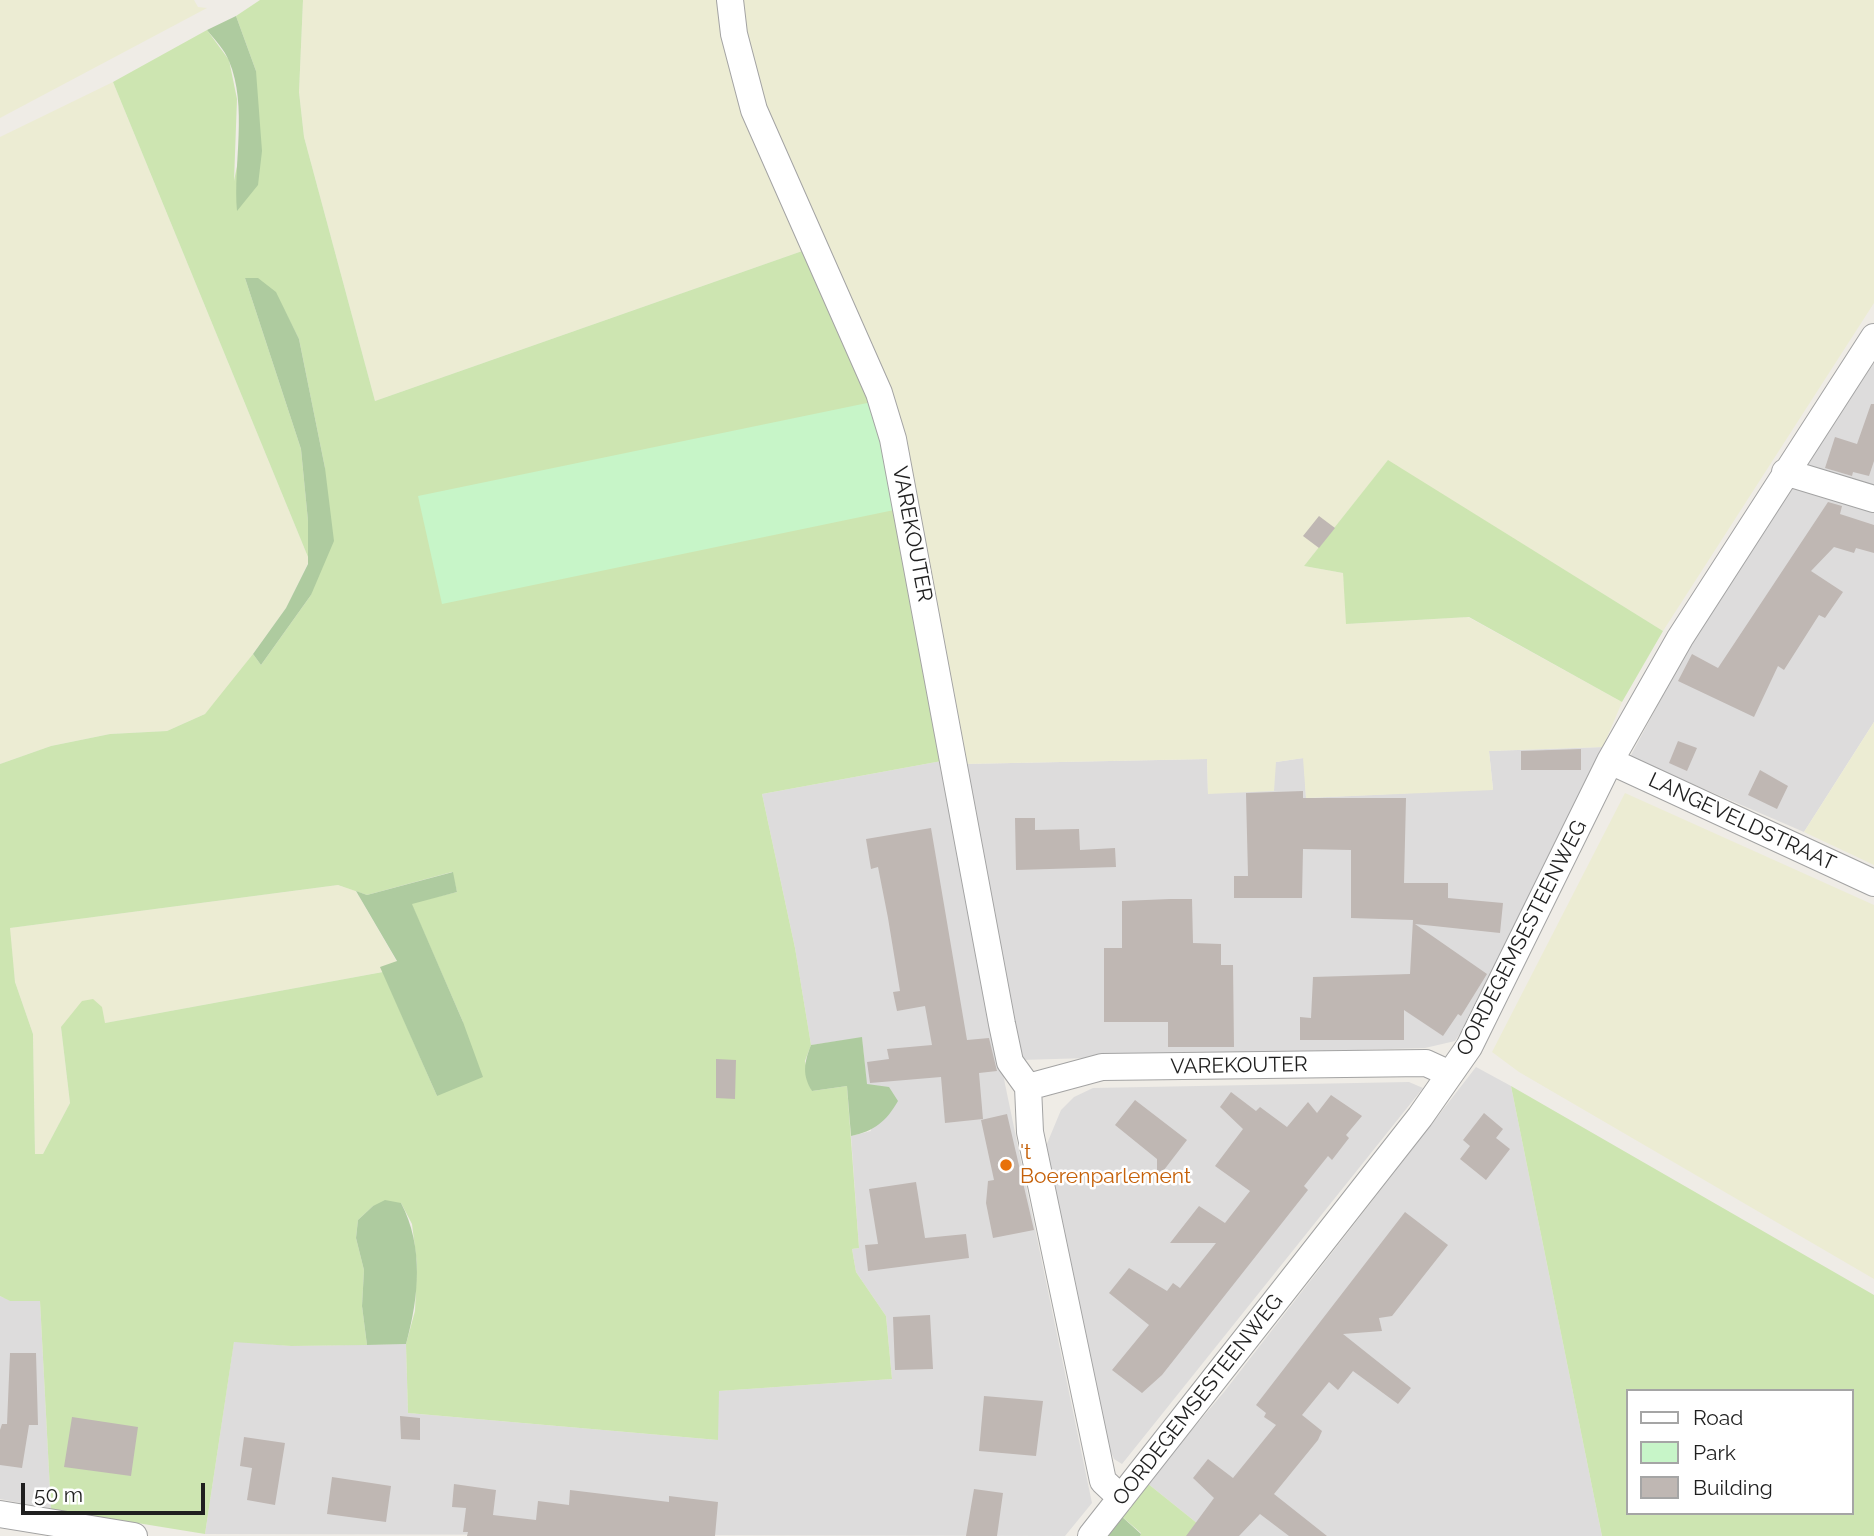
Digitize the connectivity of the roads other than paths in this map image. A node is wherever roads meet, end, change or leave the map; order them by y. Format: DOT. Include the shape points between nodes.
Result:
graph roads {
  1 [pos="730,0"];
  2 [pos="1874,337"];
  3 [pos="1785,472"];
  4 [pos="1874,499"];
  5 [pos="1611,761"];
  6 [pos="1874,883"];
  7 [pos="1450,1074"];
  8 [pos="1028,1087"];
  9 [pos="1121,1498"];
  10 [pos="0,1514"];
  11 [pos="134,1536"];
  12 [pos="1091,1536"];
  1 -- 8 [label="street, VAREKOUTER" via="754,110 878,393 893,439 1002,1024 1010,1062"];
  2 -- 3 [label="street, OORDEGEMSESTEENWEG"];
  3 -- 4 [label="street"];
  3 -- 5 [label="street, OORDEGEMSESTEENWEG" via="1680,638"];
  5 -- 6 [label="street, LANGEVELDSTRAAT"];
  5 -- 7 [label="street, OORDEGEMSESTEENWEG" via="1509,971"];
  7 -- 8 [label="street, VAREKOUTER" via="1426,1063 1102,1068"];
  7 -- 9 [label="street, OORDEGEMSESTEENWEG"];
  8 -- 9 [label="street" via="1030,1132 1102,1481"];
  9 -- 12 [label="street, OORDEGEMSESTEENWEG"];
  10 -- 11 [label="street"];
}
